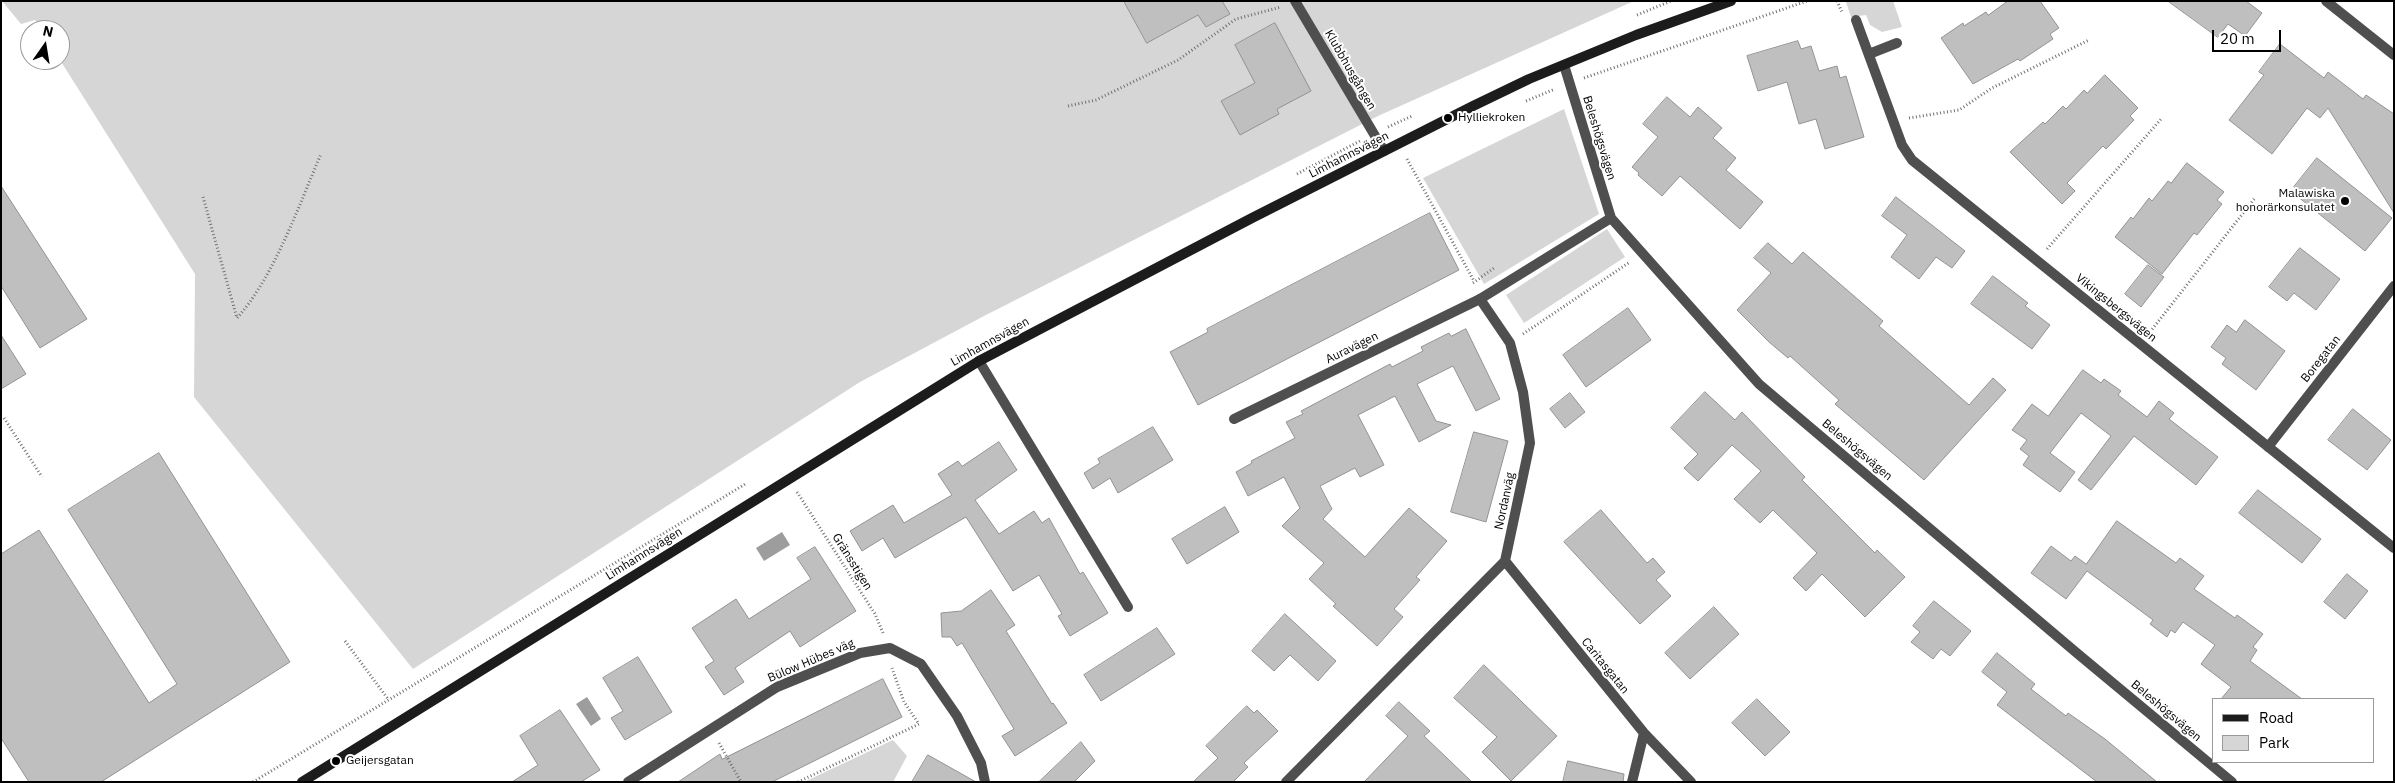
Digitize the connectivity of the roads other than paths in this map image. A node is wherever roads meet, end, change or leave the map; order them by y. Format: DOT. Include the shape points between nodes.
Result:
graph roads {
  1 [pos="1731,1"];
  2 [pos="2326,1"];
  3 [pos="1295,2"];
  4 [pos="1856,20"];
  5 [pos="1897,43"];
  6 [pos="1869,54"];
  7 [pos="2394,55"];
  8 [pos="1564,65"];
  9 [pos="1384,151"];
  10 [pos="1611,218"];
  11 [pos="2394,286"];
  12 [pos="1480,299"];
  13 [pos="978,361"];
  14 [pos="1234,419"];
  15 [pos="2268,447"];
  16 [pos="2394,548"];
  17 [pos="1505,562"];
  18 [pos="1128,607"];
  19 [pos="1644,733"];
  20 [pos="302,782"];
  21 [pos="628,782"];
  22 [pos="985,782"];
  23 [pos="1286,782"];
  24 [pos="1632,782"];
  25 [pos="1691,782"];
  26 [pos="2232,782"];
  1 -- 8 [label="main road, Limhamnsvägen"];
  2 -- 7 [label="street"];
  3 -- 9 [label="street, Klubbhusgången"];
  4 -- 6 [label="street, Vikingsbergsvägen"];
  5 -- 6 [label="street"];
  6 -- 15 [label="street, Vikingsbergsvägen" via="1902,145 1912,160"];
  8 -- 9 [label="main road, Limhamnsvägen"];
  8 -- 10 [label="street, Beleshögsvägen"];
  9 -- 13 [label="main road, Limhamnsvägen"];
  10 -- 12 [label="street"];
  10 -- 26 [label="street, Beleshögsvägen" via="1759,384"];
  11 -- 15 [label="street, Boregatan"];
  12 -- 14 [label="street, Auravägen"];
  12 -- 17 [label="street, Nordanväg" via="1510,343 1523,392 1530,443"];
  13 -- 18 [label="street"];
  13 -- 20 [label="main road, Limhamnsvägen"];
  15 -- 16 [label="street, Vikingsbergsvägen"];
  17 -- 19 [label="street, Caritasgatan"];
  17 -- 23 [label="street"];
  19 -- 24 [label="street"];
  19 -- 25 [label="street, Caritasgatan"];
  21 -- 22 [label="street, Bülow Hübes väg" via="777,687 860,653 890,648 921,664 957,716 981,763"];
}
